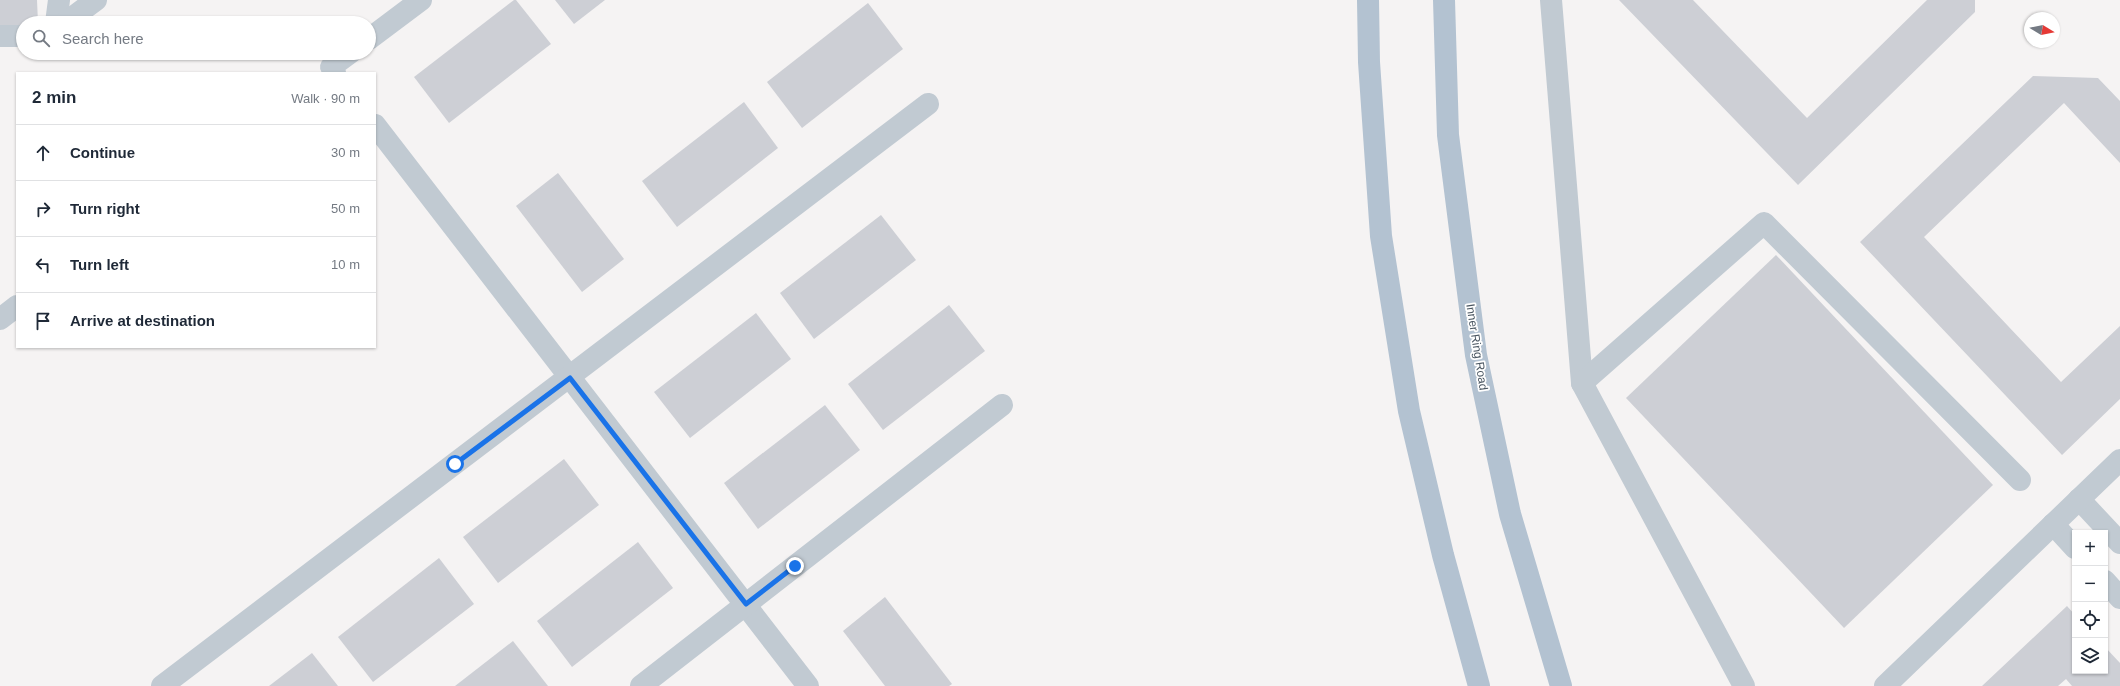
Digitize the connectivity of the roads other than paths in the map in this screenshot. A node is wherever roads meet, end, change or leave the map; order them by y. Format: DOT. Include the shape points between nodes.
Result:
graph roads {
  1 [pos="59,0"];
  2 [pos="96,0"];
  3 [pos="421,0"];
  4 [pos="1368,0"];
  5 [pos="1444,0"];
  6 [pos="1551,0"];
  7 [pos="57,16"];
  8 [pos="74,16"];
  9 [pos="376,34"];
  10 [pos="0,36"];
  11 [pos="16,36"];
  12 [pos="342,60"];
  13 [pos="330,71"];
  14 [pos="928,104"];
  15 [pos="376,125"];
  16 [pos="16,307"];
  17 [pos="0,319"];
  18 [pos="570,378"];
  19 [pos="1582,383"];
  20 [pos="1002,405"];
  21 [pos="2120,460"];
  22 [pos="2020,480"];
  23 [pos="2079,499"];
  24 [pos="2053,524"];
  25 [pos="2120,543"];
  26 [pos="2072,545"];
  27 [pos="2108,584"];
  28 [pos="2120,598"];
  29 [pos="746,604"];
  30 [pos="162,686"];
  31 [pos="641,686"];
  32 [pos="808,686"];
  33 [pos="1480,686"];
  34 [pos="1561,686"];
  35 [pos="1744,686"];
  36 [pos="1885,686"];
  1 -- 7 [label="street"];
  2 -- 8 [label="street"];
  3 -- 9 [label="street"];
  4 -- 33 [label="main road" via="1369,62 1381,236 1409,411 1443,554"];
  5 -- 34 [label="main road, Inner Ring Road" via="1448,135 1476,355 1510,514"];
  6 -- 19 [label="street"];
  10 -- 11 [label="street"];
  12 -- 13 [label="street"];
  14 -- 18 [label="street"];
  15 -- 18 [label="street"];
  16 -- 17 [label="street"];
  18 -- 29 [label="street"];
  18 -- 30 [label="street"];
  19 -- 22 [label="street" via="1764,223"];
  19 -- 35 [label="street"];
  20 -- 29 [label="street"];
  21 -- 23 [label="street"];
  23 -- 24 [label="street"];
  23 -- 25 [label="street"];
  24 -- 26 [label="street"];
  24 -- 36 [label="street"];
  27 -- 28 [label="street"];
  29 -- 31 [label="street"];
  29 -- 32 [label="street"];
}
